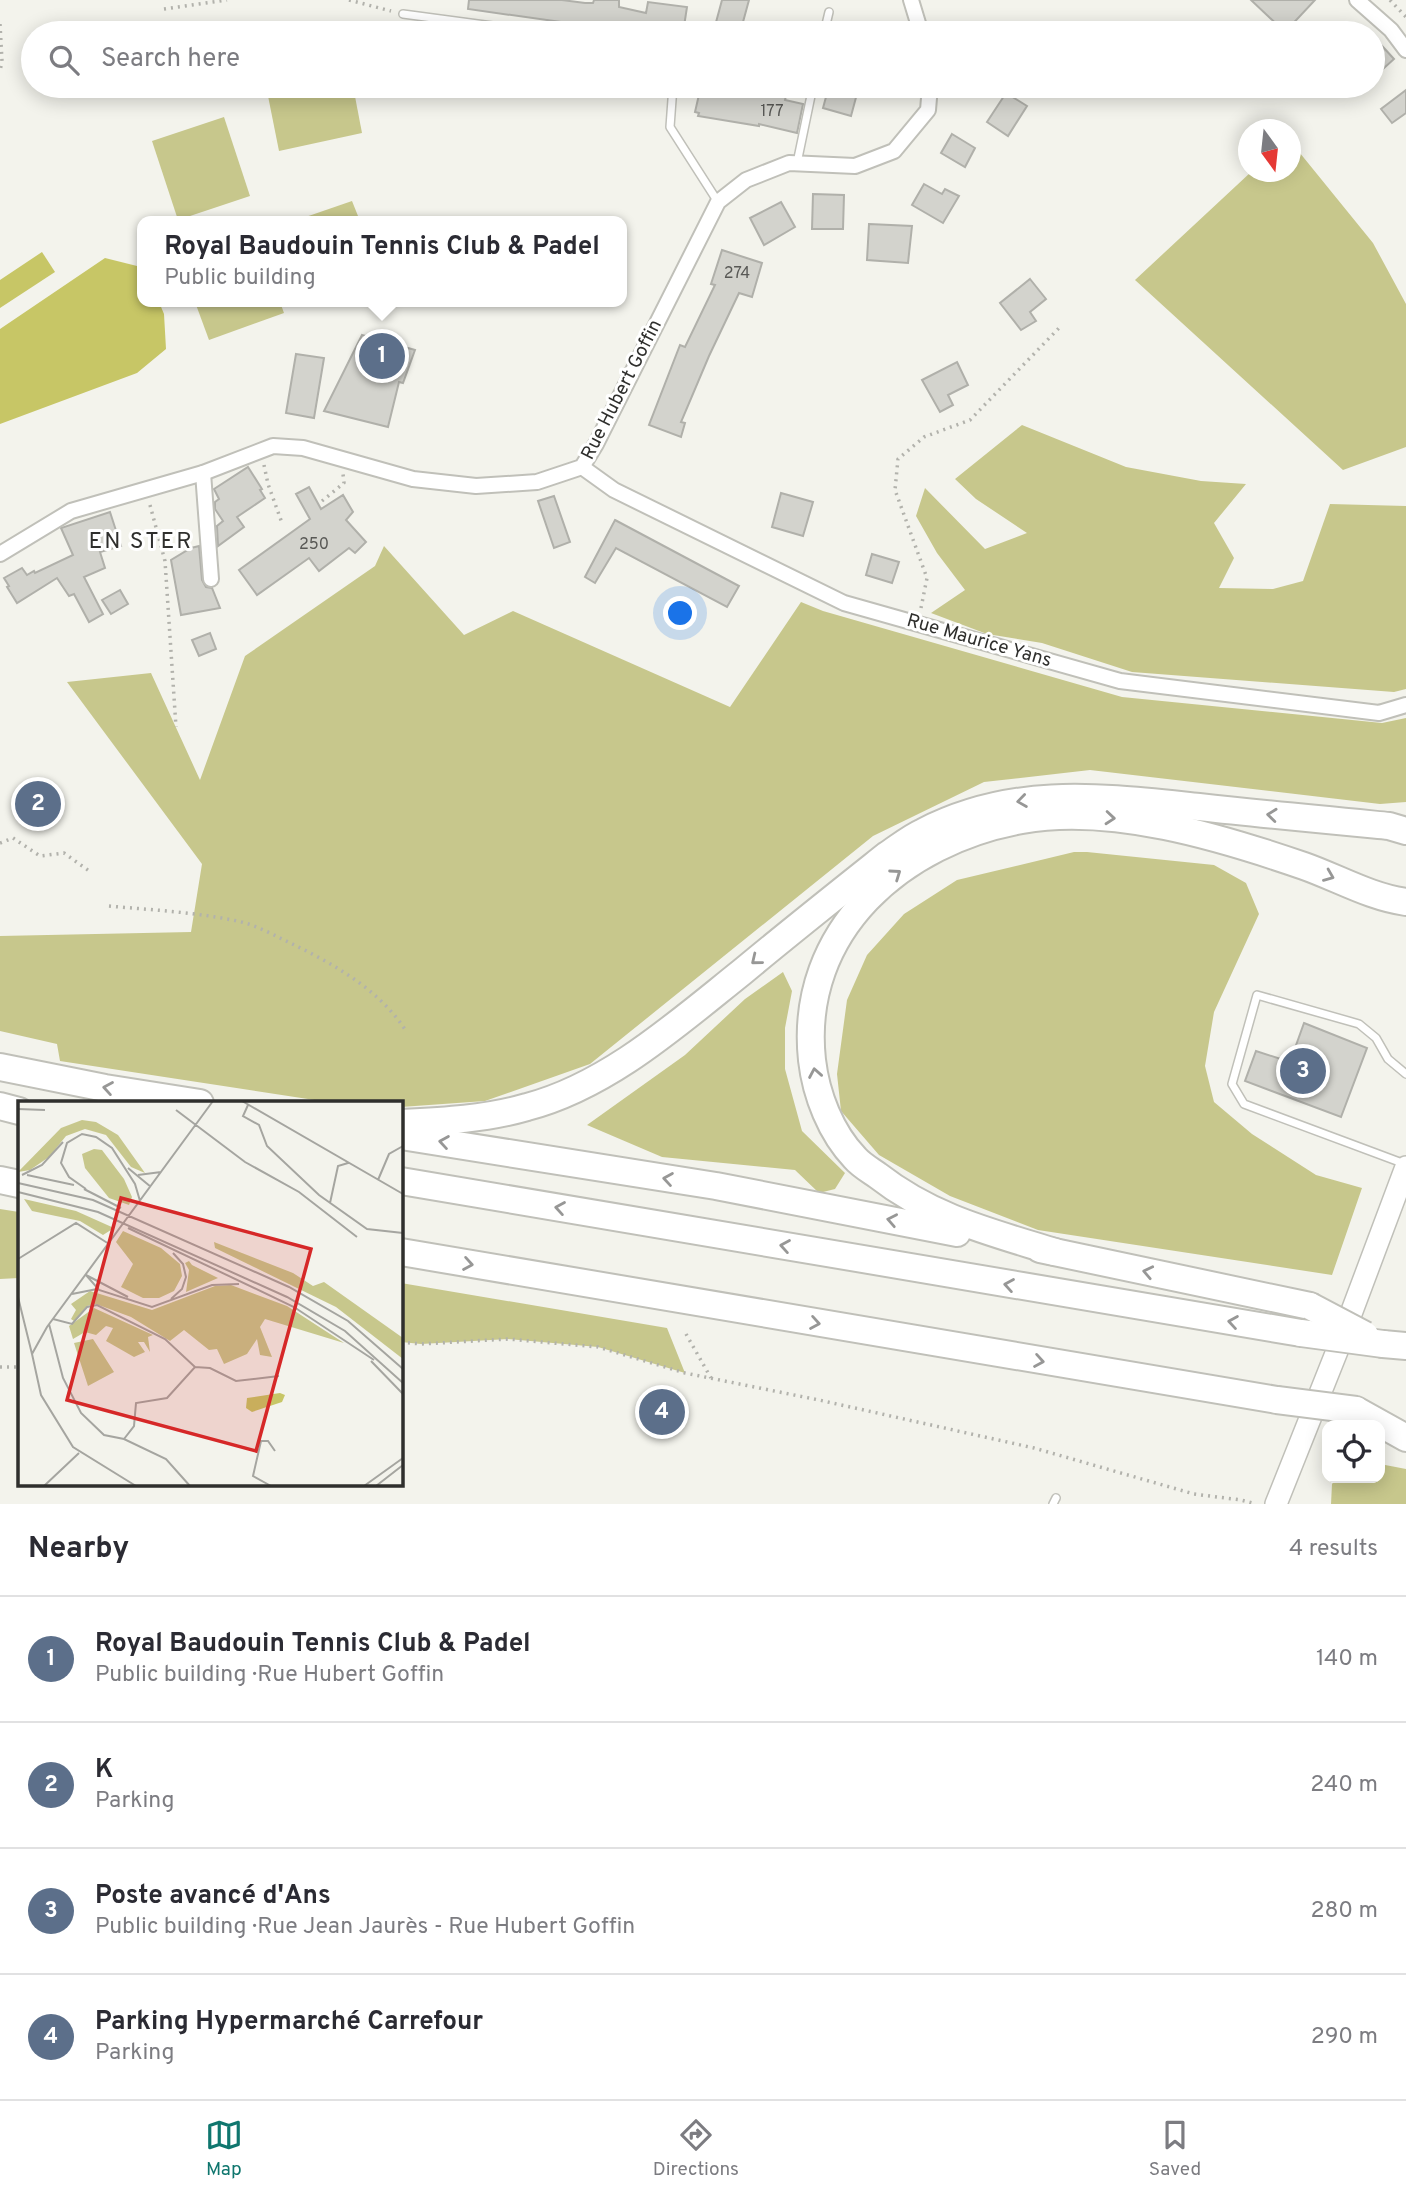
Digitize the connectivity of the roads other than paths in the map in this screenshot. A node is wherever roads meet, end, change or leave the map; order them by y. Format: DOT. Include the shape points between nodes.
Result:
graph roads {
  1 [pos="911,0"];
  2 [pos="1357,0"];
  3 [pos="829,12"];
  4 [pos="403,14"];
  5 [pos="455,21"];
  6 [pos="827,21"];
  7 [pos="917,21"];
  8 [pos="1381,21"];
  9 [pos="1385,25"];
  10 [pos="1406,50"];
  11 [pos="672,98"];
  12 [pos="811,98"];
  13 [pos="929,98"];
  14 [pos="797,163"];
  15 [pos="718,202"];
  16 [pos="582,467"];
  17 [pos="203,473"];
  18 [pos="0,554"];
  19 [pos="211,579"];
  20 [pos="1406,705"];
  21 [pos="1400,827"];
  22 [pos="1400,904"];
  23 [pos="0,1067"];
  24 [pos="1406,1074"];
  25 [pos="187,1101"];
  26 [pos="0,1106"];
  27 [pos="18,1111"];
  28 [pos="402,1123"];
  29 [pos="402,1136"];
  30 [pos="1406,1165"];
  31 [pos="0,1180"];
  32 [pos="402,1181"];
  33 [pos="18,1184"];
  34 [pos="402,1252"];
  35 [pos="1055,1252"];
  36 [pos="1394,1345"];
  37 [pos="1356,1410"];
  38 [pos="1406,1415"];
  39 [pos="1406,1438"];
  40 [pos="1276,1504"];
  1 -- 7 [label="street"];
  2 -- 8 [label="street"];
  3 -- 6 [label="lane"];
  4 -- 5 [label="lane"];
  9 -- 10 [label="street"];
  11 -- 15 [label="lane" via="670,127"];
  12 -- 14 [label="lane"];
  13 -- 14 [label="street, Rue Hubert Goffin" via="928,110 894,151 855,166"];
  14 -- 15 [label="street, Rue Hubert Goffin" via="746,180"];
  15 -- 16 [label="street, Rue Hubert Goffin"];
  16 -- 17 [label="street, Rue Hubert Goffin" via="537,482 476,486 413,479 303,449 273,446"];
  16 -- 20 [label="street, Rue Maurice Yans" via="614,490 844,603 1121,681 1379,713"];
  17 -- 18 [label="street, Rue Hubert Goffin" via="71,511"];
  17 -- 19 [label="street"];
  21 -- 28 [label="highway, one-way" via="1090,797 1026,800 964,814 922,832 887,855 668,1032 615,1068 529,1107 452,1121"];
  35 -- 22 [label="highway, one-way" via="941,1215 910,1199 855,1158 839,1136 814,1078 811,1020 815,989 829,955 861,905 891,876 950,840 1023,820 1080,815 1126,819 1218,839"];
  25 -- 23 [label="highway, one-way"];
  24 -- 30 [label="lane" via="1359,1024 1257,995 1232,1084 1244,1104"];
  26 -- 27 [label="highway"];
  35 -- 29 [label="highway, one-way" via="716,1186"];
  30 -- 40 [label="main road"];
  31 -- 33 [label="highway"];
  36 -- 32 [label="highway, one-way, bridge"];
  34 -- 37 [label="highway, one-way, bridge"];
  36 -- 35 [label="highway, one-way, bridge" via="1310,1306"];
  37 -- 38 [label="highway"];
  37 -- 39 [label="highway"];
}
